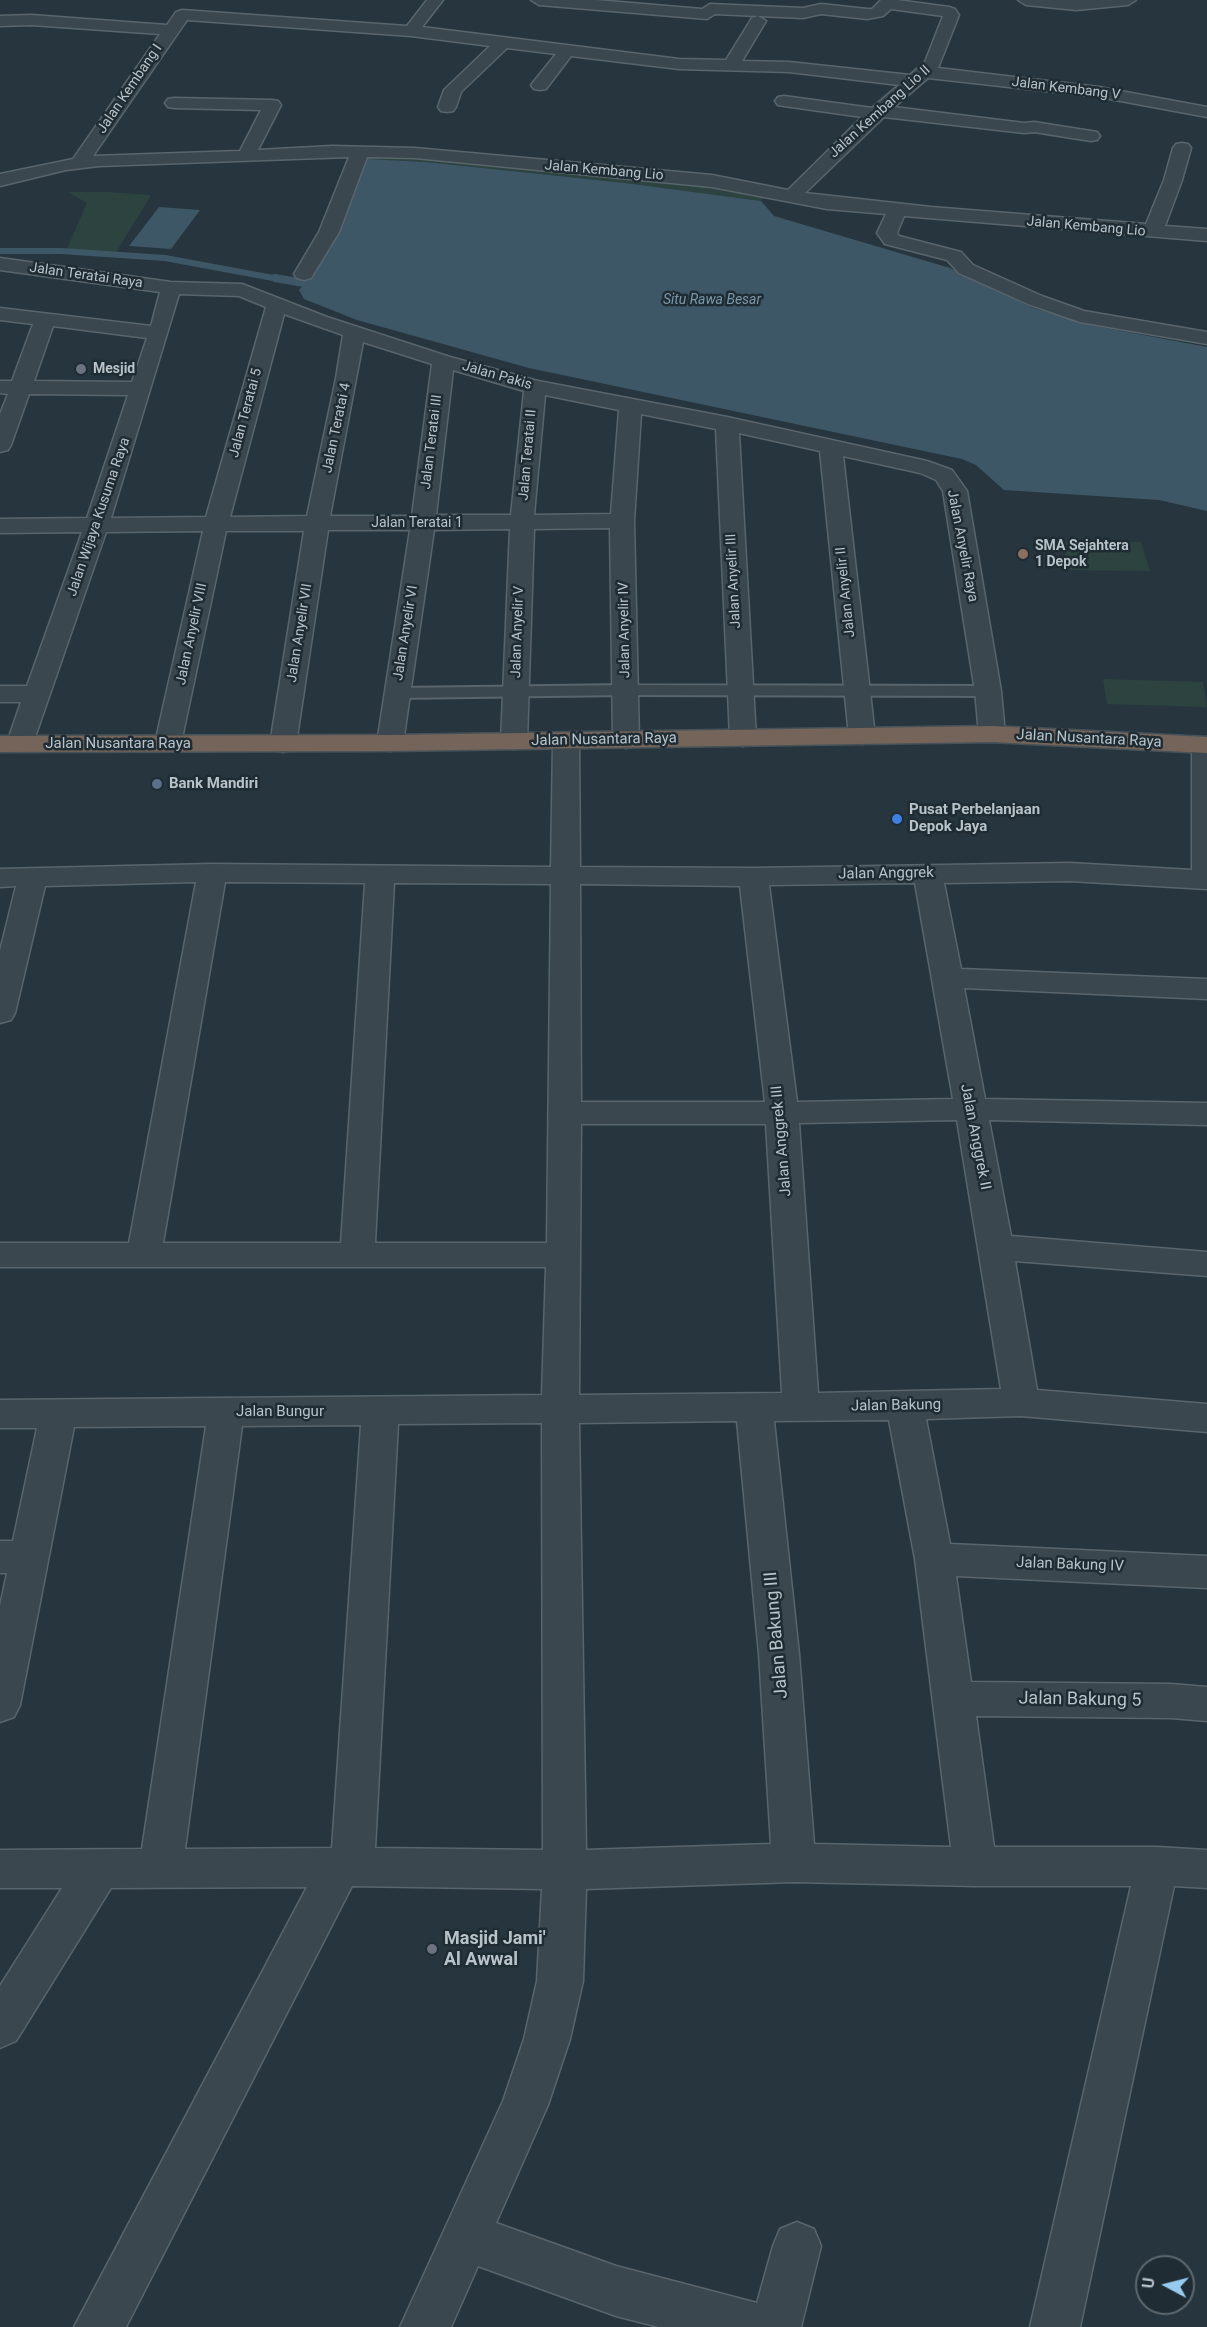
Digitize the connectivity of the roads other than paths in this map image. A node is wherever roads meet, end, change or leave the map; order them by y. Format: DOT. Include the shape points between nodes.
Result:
graph roads {
  1 [pos="435,0"];
  2 [pos="539,0"];
  3 [pos="546,0"];
  4 [pos="1026,0"];
  5 [pos="1128,0"];
  6 [pos="889,2"];
  7 [pos="565,3"];
  8 [pos="823,4"];
  9 [pos="710,8"];
  10 [pos="31,20"];
  11 [pos="0,21"];
  12 [pos="758,21"];
  13 [pos="170,30"];
  14 [pos="411,30"];
  15 [pos="7,39"];
  16 [pos="504,42"];
  17 [pos="525,44"];
  18 [pos="568,50"];
  19 [pos="679,64"];
  20 [pos="730,65"];
  21 [pos="919,77"];
  22 [pos="540,85"];
  23 [pos="784,100"];
  24 [pos="174,103"];
  25 [pos="447,107"];
  26 [pos="1206,109"];
  27 [pos="879,112"];
  28 [pos="1091,136"];
  29 [pos="1182,148"];
  30 [pos="360,151"];
  31 [pos="246,156"];
  32 [pos="79,163"];
  33 [pos="0,180"];
  34 [pos="792,196"];
  35 [pos="897,210"];
  36 [pos="1153,232"];
  37 [pos="1207,235"];
  38 [pos="0,264"];
  39 [pos="304,274"];
  40 [pos="171,288"];
  41 [pos="277,303"];
  42 [pos="0,314"];
  43 [pos="45,319"];
  44 [pos="354,331"];
  45 [pos="159,333"];
  46 [pos="1207,338"];
  47 [pos="443,361"];
  48 [pos="10,387"];
  49 [pos="535,387"];
  50 [pos="141,389"];
  51 [pos="630,407"];
  52 [pos="726,424"];
  53 [pos="0,446"];
  54 [pos="831,447"];
  55 [pos="622,521"];
  56 [pos="423,522"];
  57 [pos="317,523"];
  58 [pos="522,523"];
  59 [pos="97,524"];
  60 [pos="216,524"];
  61 [pos="0,526"];
  62 [pos="626,690"];
  63 [pos="740,691"];
  64 [pos="857,691"];
  65 [pos="988,691"];
  66 [pos="516,692"];
  67 [pos="397,693"];
  68 [pos="0,694"];
  69 [pos="38,694"];
  70 [pos="992,734"];
  71 [pos="862,736"];
  72 [pos="743,738"];
  73 [pos="626,740"];
  74 [pos="514,741"];
  75 [pos="566,741"];
  76 [pos="10,743"];
  77 [pos="168,743"];
  78 [pos="390,743"];
  79 [pos="283,744"];
  80 [pos="1206,745"];
  81 [pos="212,873"];
  82 [pos="928,873"];
  83 [pos="380,874"];
  84 [pos="565,876"];
  85 [pos="754,876"];
  86 [pos="33,877"];
  87 [pos="0,878"];
  88 [pos="1207,880"];
  89 [pos="948,978"];
  90 [pos="1207,988"];
  91 [pos="0,1013"];
  92 [pos="969,1109"];
  93 [pos="564,1113"];
  94 [pos="782,1113"];
  95 [pos="1207,1114"];
  96 [pos="996,1247"];
  97 [pos="0,1254"];
  98 [pos="144,1255"];
  99 [pos="357,1255"];
  100 [pos="564,1255"];
  101 [pos="1207,1264"];
  102 [pos="1021,1402"];
  103 [pos="905,1406"];
  104 [pos="801,1407"];
  105 [pos="754,1408"];
  106 [pos="573,1409"];
  107 [pos="380,1411"];
  108 [pos="226,1412"];
  109 [pos="58,1413"];
  110 [pos="0,1414"];
  111 [pos="1207,1418"];
  112 [pos="16,1557"];
  113 [pos="934,1559"];
  114 [pos="1207,1572"];
  115 [pos="954,1699"];
  116 [pos="1207,1704"];
  117 [pos="0,1705"];
  118 [pos="794,1863"];
  119 [pos="1157,1866"];
  120 [pos="346,1867"];
  121 [pos="975,1867"];
  122 [pos="161,1868"];
  123 [pos="0,1869"];
  124 [pos="1207,1869"];
  125 [pos="98,1870"];
  126 [pos="565,1870"];
  127 [pos="0,2026"];
  128 [pos="466,2236"];
  129 [pos="797,2246"];
  130 [pos="99,2327"];
  131 [pos="425,2327"];
  132 [pos="755,2327"];
  133 [pos="776,2327"];
  134 [pos="1055,2327"];
  1 -- 14 [label="street"];
  2 -- 3 [label="street"];
  3 -- 7 [label="street"];
  4 -- 5 [label="street" via="1076,5"];
  6 -- 8 [label="street" via="877,13 867,14"];
  6 -- 21 [label="street, Jalan Kembang Lio II" via="951,15 933,64"];
  7 -- 9 [label="street"];
  7 -- 17 [label="street"];
  8 -- 9 [label="street" via="806,13"];
  9 -- 19 [label="street"];
  10 -- 11 [label="street"];
  10 -- 13 [label="street"];
  10 -- 15 [label="street"];
  12 -- 20 [label="street"];
  13 -- 14 [label="street, Jalan Kembang I" via="182,15"];
  13 -- 32 [label="street, Jalan Kembang I"];
  14 -- 16 [label="street"];
  16 -- 17 [label="street"];
  16 -- 25 [label="street" via="453,90"];
  17 -- 18 [label="street"];
  18 -- 19 [label="street"];
  18 -- 22 [label="street"];
  19 -- 20 [label="street"];
  20 -- 21 [label="street"];
  21 -- 26 [label="street, Jalan Kembang V" via="1099,92"];
  21 -- 27 [label="street, Jalan Kembang Lio II"];
  23 -- 27 [label="street"];
  24 -- 31 [label="street" via="272,105"];
  27 -- 28 [label="street"];
  27 -- 34 [label="street, Jalan Kembang Lio II"];
  29 -- 36 [label="street"];
  30 -- 31 [label="street, Jalan Kembang Lio"];
  30 -- 34 [label="street, Jalan Kembang Lio" via="701,180"];
  30 -- 39 [label="street" via="329,232"];
  31 -- 32 [label="street, Jalan Kembang Lio"];
  32 -- 33 [label="street, Jalan Kembang Lio"];
  34 -- 35 [label="street, Jalan Kembang Lio"];
  35 -- 36 [label="street, Jalan Kembang Lio"];
  35 -- 46 [label="street" via="887,232 892,240 954,256 966,269 1035,300 1080,316"];
  36 -- 37 [label="street, Jalan Kembang Lio"];
  38 -- 40 [label="street, Jalan Teratai Raya"];
  40 -- 41 [label="street, Jalan Pakis" via="243,290"];
  40 -- 45 [label="street, Jalan Wijaya Kusuma Raya"];
  41 -- 44 [label="street, Jalan Pakis"];
  41 -- 60 [label="street, Jalan Teratai 5"];
  42 -- 43 [label="street"];
  43 -- 45 [label="street"];
  43 -- 48 [label="street"];
  44 -- 47 [label="street, Jalan Pakis"];
  44 -- 57 [label="street, Jalan Teratai 4"];
  45 -- 50 [label="street, Jalan Wijaya Kusuma Raya"];
  47 -- 49 [label="street, Jalan Pakis"];
  47 -- 56 [label="street, Jalan Teratai III"];
  48 -- 50 [label="street"];
  48 -- 53 [label="street"];
  49 -- 51 [label="street, Jalan Pakis"];
  49 -- 58 [label="street, Jalan Teratai II"];
  50 -- 59 [label="street, Jalan Wijaya Kusuma Raya"];
  51 -- 52 [label="street, Jalan Pakis"];
  51 -- 55 [label="street"];
  52 -- 54 [label="street, Jalan Pakis"];
  52 -- 63 [label="street, Jalan Anyelir III"];
  54 -- 64 [label="street, Jalan Anyelir II"];
  54 -- 65 [label="street, Jalan Anyelir Raya" via="927,468 944,475 949,482 955,492"];
  55 -- 58 [label="street, Jalan Teratai 1"];
  55 -- 62 [label="street, Jalan Anyelir IV"];
  56 -- 57 [label="street, Jalan Teratai 1"];
  56 -- 58 [label="street, Jalan Teratai 1"];
  56 -- 67 [label="street, Jalan Anyelir VI"];
  57 -- 60 [label="street, Jalan Teratai 1"];
  57 -- 79 [label="street, Jalan Anyelir VII"];
  58 -- 66 [label="street, Jalan Anyelir V"];
  59 -- 60 [label="street, Jalan Teratai 1"];
  59 -- 61 [label="street, Jalan Teratai 1"];
  59 -- 69 [label="street, Jalan Wijaya Kusuma Raya"];
  60 -- 77 [label="street, Jalan Anyelir VIII"];
  62 -- 63 [label="lane"];
  62 -- 66 [label="lane"];
  62 -- 73 [label="street, Jalan Anyelir IV"];
  63 -- 64 [label="lane"];
  63 -- 72 [label="street, Jalan Anyelir III"];
  64 -- 65 [label="lane"];
  64 -- 71 [label="street, Jalan Anyelir II"];
  65 -- 70 [label="street, Jalan Anyelir Raya"];
  66 -- 67 [label="lane"];
  66 -- 74 [label="street, Jalan Anyelir V"];
  67 -- 78 [label="street, Jalan Anyelir VI"];
  68 -- 69 [label="street"];
  69 -- 76 [label="street, Jalan Wijaya Kusuma Raya"];
  70 -- 71 [label="highway, Jalan Nusantara Raya"];
  70 -- 80 [label="highway, Jalan Nusantara Raya"];
  71 -- 72 [label="highway, Jalan Nusantara Raya"];
  72 -- 73 [label="highway, Jalan Nusantara Raya"];
  73 -- 75 [label="highway, Jalan Nusantara Raya"];
  74 -- 75 [label="highway, Jalan Nusantara Raya"];
  74 -- 78 [label="highway, Jalan Nusantara Raya"];
  75 -- 84 [label="street"];
  76 -- 77 [label="highway, Jalan Nusantara Raya"];
  77 -- 79 [label="highway, Jalan Nusantara Raya"];
  78 -- 79 [label="highway, Jalan Nusantara Raya"];
  80 -- 88 [label="street"];
  81 -- 83 [label="street, Jalan Anggrek"];
  81 -- 86 [label="street, Jalan Anggrek"];
  81 -- 98 [label="street"];
  82 -- 85 [label="street, Jalan Anggrek"];
  82 -- 88 [label="street, Jalan Anggrek" via="1070,872"];
  82 -- 89 [label="street, Jalan Anggrek II"];
  83 -- 84 [label="street, Jalan Anggrek"];
  83 -- 99 [label="street"];
  84 -- 85 [label="street, Jalan Anggrek"];
  84 -- 93 [label="street"];
  85 -- 94 [label="street, Jalan Anggrek III"];
  86 -- 87 [label="street, Jalan Anggrek"];
  86 -- 91 [label="street"];
  89 -- 90 [label="street"];
  89 -- 92 [label="street, Jalan Anggrek II"];
  92 -- 94 [label="street"];
  92 -- 95 [label="street"];
  92 -- 96 [label="street, Jalan Anggrek II"];
  93 -- 94 [label="street"];
  93 -- 100 [label="street"];
  94 -- 104 [label="street, Jalan Anggrek III"];
  96 -- 101 [label="street"];
  96 -- 102 [label="street, Jalan Anggrek II"];
  97 -- 98 [label="street"];
  98 -- 99 [label="street"];
  99 -- 100 [label="street"];
  100 -- 106 [label="street"];
  102 -- 103 [label="street, Jalan Bakung"];
  102 -- 111 [label="street, Jalan Bakung"];
  103 -- 104 [label="street, Jalan Bakung"];
  103 -- 113 [label="street"];
  104 -- 105 [label="street, Jalan Bakung"];
  105 -- 106 [label="street, Jalan Bakung"];
  105 -- 118 [label="street, Jalan Bakung III" via="779,1654"];
  106 -- 107 [label="street, Jalan Bungur"];
  106 -- 126 [label="street"];
  107 -- 108 [label="street, Jalan Bungur"];
  107 -- 120 [label="street"];
  108 -- 109 [label="street, Jalan Bungur"];
  108 -- 122 [label="street"];
  109 -- 110 [label="street, Jalan Bungur"];
  109 -- 112 [label="street"];
  112 -- 117 [label="street"];
  113 -- 114 [label="street, Jalan Bakung IV"];
  113 -- 115 [label="street"];
  115 -- 116 [label="street, Jalan Bakung 5"];
  115 -- 121 [label="street"];
  118 -- 121 [label="street"];
  118 -- 126 [label="street"];
  119 -- 121 [label="street"];
  119 -- 124 [label="street"];
  119 -- 134 [label="street"];
  120 -- 122 [label="street"];
  120 -- 126 [label="street"];
  120 -- 130 [label="street"];
  122 -- 125 [label="street"];
  123 -- 125 [label="street"];
  125 -- 127 [label="street"];
  126 -- 128 [label="street" via="560,1982 547,2039 525,2105"];
  128 -- 131 [label="street"];
  128 -- 132 [label="street" via="616,2291"];
  129 -- 133 [label="street"];
}
